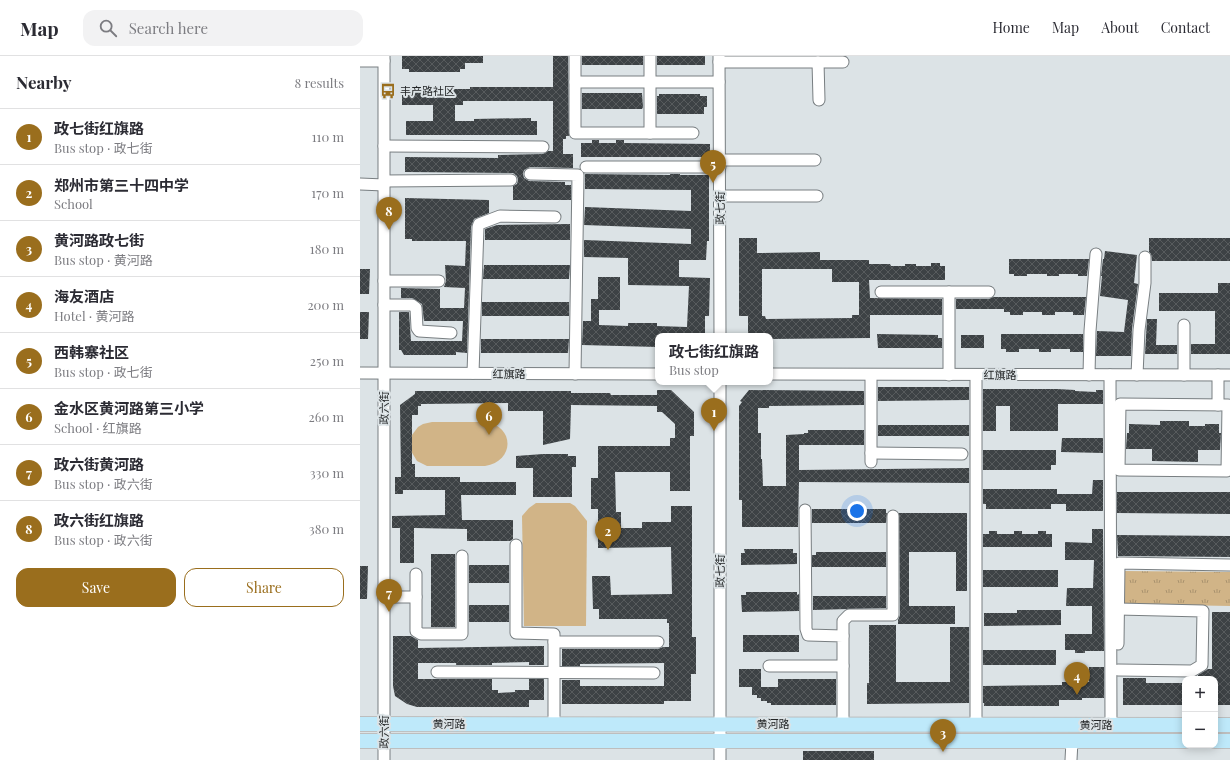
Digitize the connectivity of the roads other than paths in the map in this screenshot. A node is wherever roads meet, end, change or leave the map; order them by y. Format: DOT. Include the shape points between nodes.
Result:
graph roads {
  1 [pos="575,56"];
  2 [pos="650,56"];
  3 [pos="384,58"];
  4 [pos="719,59"];
  5 [pos="360,61"];
  6 [pos="818,62"];
  7 [pos="843,62"];
  8 [pos="575,82"];
  9 [pos="650,82"];
  10 [pos="720,82"];
  11 [pos="819,100"];
  12 [pos="650,133"];
  13 [pos="693,133"];
  14 [pos="384,146"];
  15 [pos="543,147"];
  16 [pos="814,160"];
  17 [pos="720,164"];
  18 [pos="586,167"];
  19 [pos="530,174"];
  20 [pos="511,180"];
  21 [pos="384,183"];
  22 [pos="360,184"];
  23 [pos="720,196"];
  24 [pos="817,196"];
  25 [pos="555,216"];
  26 [pos="1096,254"];
  27 [pos="1145,257"];
  28 [pos="384,280"];
  29 [pos="439,281"];
  30 [pos="881,292"];
  31 [pos="949,292"];
  32 [pos="989,292"];
  33 [pos="384,305"];
  34 [pos="1184,326"];
  35 [pos="451,333"];
  36 [pos="720,333"];
  37 [pos="360,373"];
  38 [pos="384,373"];
  39 [pos="474,373"];
  40 [pos="575,374"];
  41 [pos="655,374"];
  42 [pos="773,374"];
  43 [pos="871,375"];
  44 [pos="949,375"];
  45 [pos="976,375"];
  46 [pos="1089,375"];
  47 [pos="1110,375"];
  48 [pos="1137,375"];
  49 [pos="1184,375"];
  50 [pos="1218,375"];
  51 [pos="1230,375"];
  52 [pos="720,385"];
  53 [pos="1218,405"];
  54 [pos="962,454"];
  55 [pos="805,510"];
  56 [pos="893,516"];
  57 [pos="516,545"];
  58 [pos="462,556"];
  59 [pos="1230,564"];
  60 [pos="416,574"];
  61 [pos="384,597"];
  62 [pos="416,597"];
  63 [pos="1118,610"];
  64 [pos="843,636"];
  65 [pos="554,642"];
  66 [pos="658,642"];
  67 [pos="769,666"];
  68 [pos="843,666"];
  69 [pos="1118,670"];
  70 [pos="437,672"];
  71 [pos="554,672"];
  72 [pos="654,672"];
  73 [pos="360,724"];
  74 [pos="384,724"];
  75 [pos="554,724"];
  76 [pos="720,724"];
  77 [pos="843,724"];
  78 [pos="976,724"];
  79 [pos="1114,725"];
  80 [pos="1182,725"];
  81 [pos="1218,725"];
  82 [pos="1230,725"];
  83 [pos="360,741"];
  84 [pos="384,741"];
  85 [pos="720,741"];
  86 [pos="1072,741"];
  87 [pos="1182,741"];
  88 [pos="1218,741"];
  89 [pos="1230,741"];
  90 [pos="384,760"];
  91 [pos="720,760"];
  92 [pos="1072,760"];
  1 -- 8 [label="street"];
  2 -- 9 [label="street"];
  3 -- 5 [label="street"];
  3 -- 14 [label="street, 政六街"];
  4 -- 6 [label="street"];
  4 -- 10 [label="street, 政七街"];
  6 -- 7 [label="street"];
  6 -- 11 [label="street"];
  8 -- 9 [label="street"];
  8 -- 12 [label="street" via="575,133"];
  9 -- 10 [label="street"];
  9 -- 12 [label="street"];
  10 -- 17 [label="street, 政七街"];
  12 -- 13 [label="street"];
  14 -- 15 [label="street"];
  14 -- 21 [label="street, 政六街"];
  16 -- 17 [label="street"];
  17 -- 18 [label="street"];
  17 -- 23 [label="street, 政七街"];
  19 -- 40 [label="street" via="578,175"];
  20 -- 21 [label="street"];
  21 -- 22 [label="street"];
  21 -- 28 [label="street, 政六街"];
  23 -- 24 [label="street"];
  23 -- 36 [label="street, 政七街"];
  25 -- 39 [label="street" via="500,216 479,224"];
  26 -- 46 [label="street"];
  27 -- 48 [label="street"];
  28 -- 29 [label="street"];
  28 -- 33 [label="street, 政六街"];
  30 -- 31 [label="street"];
  31 -- 32 [label="street"];
  31 -- 44 [label="street"];
  33 -- 35 [label="street" via="412,305 416,308 419,331"];
  33 -- 38 [label="street, 政六街"];
  34 -- 49 [label="street"];
  37 -- 38 [label="street, 红旗路"];
  38 -- 39 [label="street, 红旗路"];
  38 -- 61 [label="street, 政六街"];
  39 -- 40 [label="street, 红旗路"];
  40 -- 41 [label="street, 红旗路"];
  42 -- 43 [label="street, 红旗路"];
  43 -- 44 [label="street, 红旗路"];
  43 -- 54 [label="street" via="870,458"];
  44 -- 45 [label="street, 红旗路"];
  45 -- 46 [label="street, 红旗路"];
  45 -- 78 [label="street"];
  46 -- 47 [label="street, 红旗路"];
  47 -- 48 [label="street, 红旗路"];
  47 -- 79 [label="street"];
  48 -- 49 [label="street, 红旗路"];
  49 -- 50 [label="street, 红旗路"];
  50 -- 51 [label="street, 红旗路"];
  50 -- 53 [label="street"];
  52 -- 76 [label="street, 政七街"];
  53 -- 53 [label="street" via="1228,405 1227,470 1119,470 1120,404"];
  55 -- 64 [label="street" via="807,634"];
  56 -- 64 [label="street" via="893,615 848,615 843,621"];
  57 -- 65 [label="street" via="516,633 554,634"];
  58 -- 62 [label="street" via="462,634 420,634 416,631"];
  59 -- 63 [label="street" via="1119,563"];
  60 -- 62 [label="street"];
  61 -- 62 [label="street"];
  61 -- 74 [label="street, 政六街"];
  63 -- 69 [label="street"];
  63 -- 69 [label="street" via="1203,611 1202,665 1192,671"];
  64 -- 68 [label="street"];
  65 -- 66 [label="street"];
  65 -- 71 [label="street"];
  67 -- 68 [label="street"];
  68 -- 77 [label="street"];
  69 -- 79 [label="street"];
  70 -- 71 [label="street"];
  71 -- 72 [label="street"];
  71 -- 75 [label="street"];
  73 -- 74 [label="main road, 黄河路"];
  74 -- 75 [label="main road, 黄河路"];
  74 -- 84 [label="street, 政六街"];
  75 -- 76 [label="main road, 黄河路"];
  76 -- 77 [label="main road, 黄河路"];
  76 -- 85 [label="street, 政七街"];
  77 -- 78 [label="main road, 黄河路"];
  78 -- 79 [label="main road, 黄河路"];
  79 -- 80 [label="main road, 黄河路"];
  81 -- 82 [label="main road"];
  83 -- 84 [label="main road, 黄河路"];
  84 -- 85 [label="main road, 黄河路"];
  84 -- 90 [label="street, 政六街"];
  85 -- 86 [label="main road, 黄河路"];
  85 -- 91 [label="street, 政七街"];
  86 -- 87 [label="main road, 黄河路"];
  86 -- 92 [label="street"];
  88 -- 89 [label="main road"];
}
